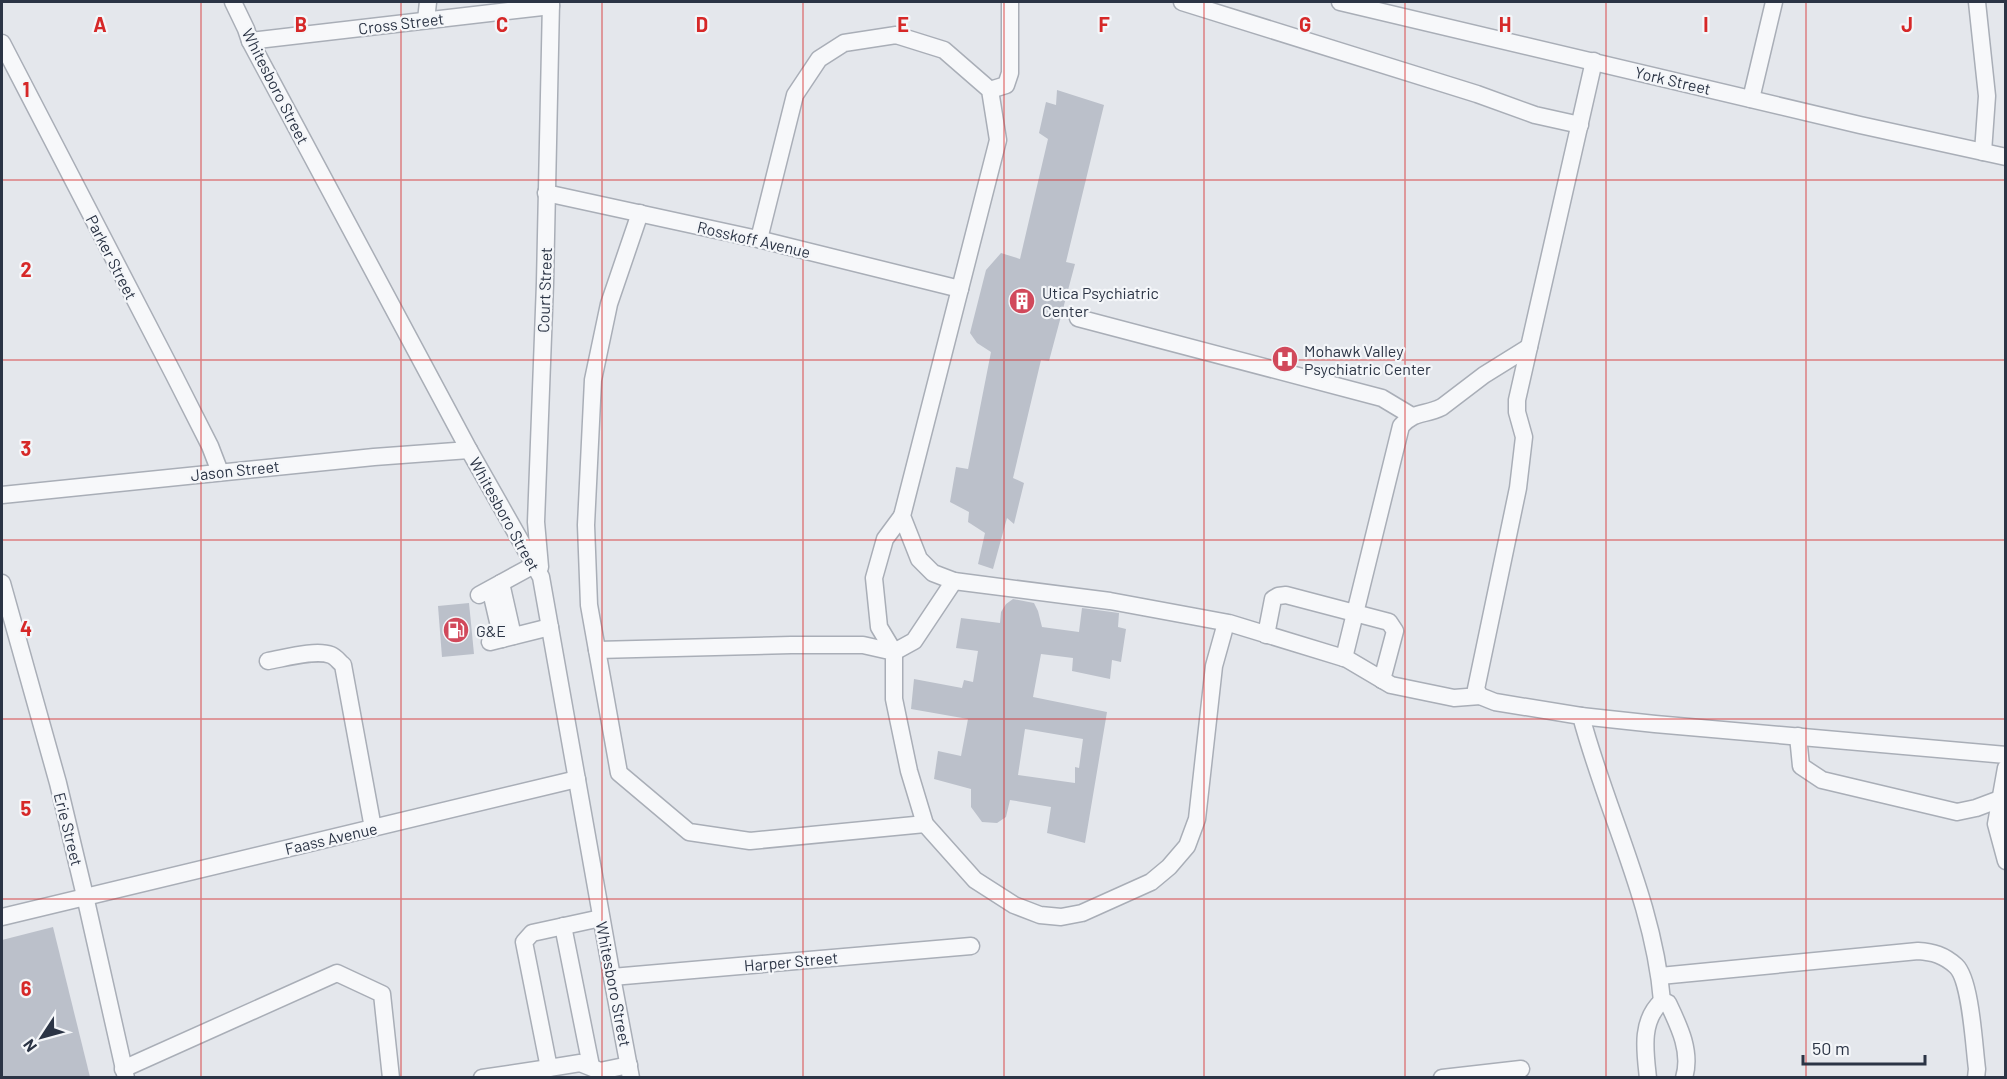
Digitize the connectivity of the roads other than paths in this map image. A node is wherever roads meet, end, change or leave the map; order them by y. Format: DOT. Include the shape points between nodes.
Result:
graph roads {
  1 [pos="233,2"];
  2 [pos="428,2"];
  3 [pos="1010,2"];
  4 [pos="1182,2"];
  5 [pos="1340,2"];
  6 [pos="1774,2"];
  7 [pos="1977,2"];
  8 [pos="551,4"];
  9 [pos="1415,10"];
  10 [pos="426,20"];
  11 [pos="250,41"];
  12 [pos="2,43"];
  13 [pos="1594,61"];
  14 [pos="990,90"];
  15 [pos="1751,99"];
  16 [pos="1580,125"];
  17 [pos="1983,152"];
  18 [pos="2006,157"];
  19 [pos="546,193"];
  20 [pos="640,213"];
  21 [pos="759,239"];
  22 [pos="960,289"];
  23 [pos="1078,318"];
  24 [pos="1529,347"];
  25 [pos="1412,416"];
  26 [pos="469,450"];
  27 [pos="220,472"];
  28 [pos="2,495"];
  29 [pos="902,516"];
  30 [pos="538,571"];
  31 [pos="954,581"];
  32 [pos="2,583"];
  33 [pos="1355,613"];
  34 [pos="1226,623"];
  35 [pos="550,627"];
  36 [pos="1266,635"];
  37 [pos="597,650"];
  38 [pos="894,652"];
  39 [pos="1344,658"];
  40 [pos="268,661"];
  41 [pos="1382,680"];
  42 [pos="1480,696"];
  43 [pos="1581,716"];
  44 [pos="1798,736"];
  45 [pos="2006,755"];
  46 [pos="2006,768"];
  47 [pos="577,779"];
  48 [pos="2000,799"];
  49 [pos="925,824"];
  50 [pos="373,828"];
  51 [pos="2006,861"];
  52 [pos="86,896"];
  53 [pos="2,917"];
  54 [pos="601,918"];
  55 [pos="563,926"];
  56 [pos="971,946"];
  57 [pos="1660,976"];
  58 [pos="612,977"];
  59 [pos="1662,1001"];
  60 [pos="591,1066"];
  61 [pos="549,1068"];
  62 [pos="1521,1069"];
  63 [pos="630,1071"];
  64 [pos="124,1073"];
  65 [pos="392,1077"];
  66 [pos="482,1077"];
  67 [pos="1442,1077"];
  68 [pos="1648,1077"];
  69 [pos="1684,1077"];
  70 [pos="1976,1077"];
  1 -- 11 [label="street, Whitesboro Street"];
  2 -- 10 [label="street"];
  3 -- 14 [label="street" via="1010,73 1006,85"];
  4 -- 16 [label="street" via="1535,115"];
  5 -- 9 [label="street, York Street"];
  6 -- 15 [label="street"];
  7 -- 17 [label="street" via="1987,96"];
  8 -- 10 [label="street, Cross Street"];
  8 -- 19 [label="street, Court Street"];
  9 -- 13 [label="street, York Street"];
  10 -- 11 [label="street, Cross Street"];
  11 -- 26 [label="street, Whitesboro Street"];
  12 -- 27 [label="street, Parker Street"];
  13 -- 15 [label="street, York Street"];
  13 -- 16 [label="street"];
  14 -- 21 [label="street" via="944,50 896,35 844,43 819,59 795,95"];
  14 -- 22 [label="street" via="998,140"];
  15 -- 17 [label="street, York Street"];
  16 -- 24 [label="street"];
  17 -- 18 [label="street, York Street"];
  19 -- 20 [label="street, Rosskoff Avenue"];
  19 -- 30 [label="street, Court Street" via="536,522"];
  20 -- 21 [label="street, Rosskoff Avenue"];
  20 -- 37 [label="street" via="609,304 593,380 586,525 589,605"];
  21 -- 22 [label="street, Rosskoff Avenue"];
  22 -- 29 [label="street"];
  23 -- 25 [label="street" via="1382,398"];
  24 -- 25 [label="street" via="1442,407"];
  24 -- 42 [label="street" via="1517,400 1524,437 1518,488 1476,689"];
  25 -- 33 [label="street" via="1401,426"];
  26 -- 27 [label="street, Jason Street"];
  26 -- 30 [label="street, Whitesboro Street"];
  27 -- 28 [label="street, Jason Street"];
  29 -- 31 [label="street" via="920,559 933,573"];
  29 -- 38 [label="street" via="885,538 874,578 879,627"];
  30 -- 35 [label="street, Whitesboro Street"];
  30 -- 35 [label="street" via="490,589 502,639"];
  31 -- 34 [label="street" via="1110,601"];
  31 -- 38 [label="street" via="914,641"];
  32 -- 52 [label="street, Erie Street"];
  33 -- 36 [label="street" via="1278,596 1273,599"];
  33 -- 39 [label="street"];
  33 -- 41 [label="street" via="1389,622 1394,627"];
  34 -- 36 [label="street"];
  34 -- 49 [label="street" via="1214,666 1197,819 1187,846 1151,882 1082,913 1040,915 1014,905 975,880"];
  35 -- 47 [label="street, Whitesboro Street"];
  36 -- 39 [label="street"];
  37 -- 38 [label="street" via="863,645"];
  37 -- 49 [label="street" via="619,773 689,832 750,841"];
  38 -- 49 [label="street" via="894,699"];
  39 -- 41 [label="street"];
  40 -- 50 [label="street" via="313,653 333,656 343,665"];
  41 -- 42 [label="street" via="1454,698"];
  42 -- 43 [label="street"];
  43 -- 44 [label="street"];
  43 -- 57 [label="street" via="1634,875"];
  44 -- 45 [label="street"];
  44 -- 48 [label="street" via="1801,766 1822,780 1957,812"];
  46 -- 48 [label="street"];
  47 -- 50 [label="street, Faass Avenue"];
  47 -- 54 [label="street, Whitesboro Street"];
  48 -- 51 [label="street" via="1996,824"];
  50 -- 52 [label="street, Faass Avenue"];
  52 -- 53 [label="street, Faass Avenue"];
  52 -- 64 [label="street, Erie Street"];
  54 -- 55 [label="street"];
  54 -- 58 [label="street, Whitesboro Street"];
  55 -- 60 [label="street"];
  55 -- 61 [label="street" via="532,933 524,942"];
  56 -- 58 [label="street, Harper Street"];
  57 -- 59 [label="street"];
  57 -- 70 [label="street" via="1918,951 1938,953 1958,967 1967,989"];
  58 -- 63 [label="street, Whitesboro Street"];
  59 -- 68 [label="street" via="1654,1008 1646,1033"];
  59 -- 69 [label="street" via="1668,1003 1681,1030"];
  60 -- 61 [label="street" via="580,1063"];
  60 -- 63 [label="street" via="600,1071"];
  61 -- 66 [label="street"];
  62 -- 67 [label="street"];
  64 -- 65 [label="street" via="338,973 382,994"];
}
